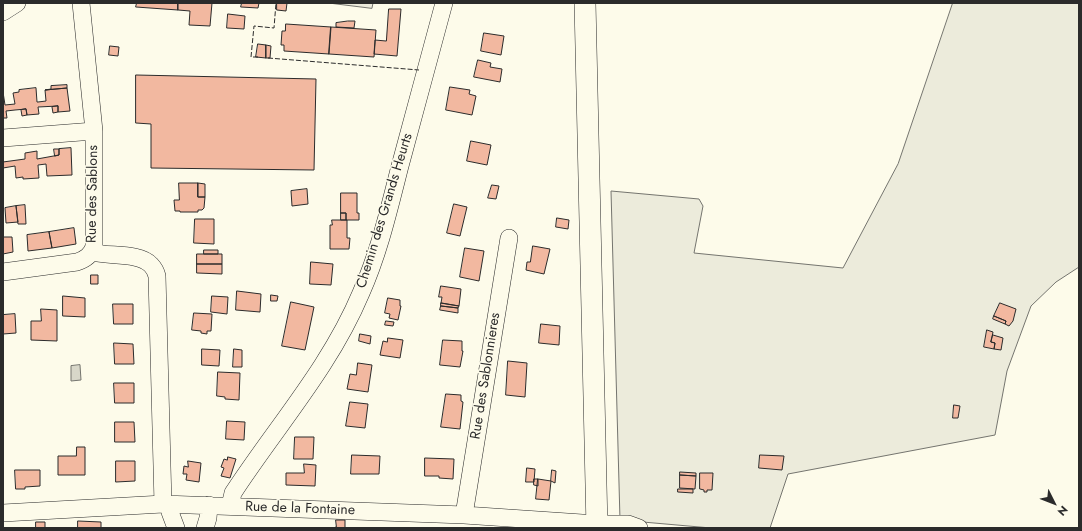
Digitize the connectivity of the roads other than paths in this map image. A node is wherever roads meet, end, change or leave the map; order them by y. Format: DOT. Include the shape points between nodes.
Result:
graph roads {
  1 [pos="17,3"];
  2 [pos="81,3"];
  3 [pos="444,3"];
  4 [pos="584,3"];
  5 [pos="3,12"];
  6 [pos="94,131"];
  7 [pos="3,138"];
  8 [pos="509,238"];
  9 [pos="92,252"];
  10 [pos="3,272"];
  11 [pos="166,504"];
  12 [pos="209,505"];
  13 [pos="230,506"];
  14 [pos="3,514"];
  15 [pos="464,515"];
  16 [pos="597,526"];
  17 [pos="176,528"];
  18 [pos="205,528"];
  19 [pos="639,528"];
  1 -- 5 [label="street"];
  2 -- 6 [label="street, Rue des Sablons"];
  3 -- 13 [label="street, Chemin des Grands Heurts" via="373,263 361,294 340,336 306,390 232,493"];
  4 -- 16 [label="main road"];
  6 -- 7 [label="street"];
  6 -- 9 [label="street, Rue des Sablons" via="95,237"];
  8 -- 15 [label="street, Rue des Sablonnieres"];
  9 -- 10 [label="street" via="84,260 77,262"];
  9 -- 11 [label="street, Rue des Sablons" via="140,258 152,266 157,276"];
  11 -- 12 [label="street, Rue de la Fontaine"];
  11 -- 14 [label="street, Rue de la Fontaine"];
  11 -- 17 [label="street, Rue des Sablons"];
  12 -- 13 [label="street, Rue de la Fontaine"];
  12 -- 18 [label="street"];
  13 -- 15 [label="street, Rue de la Fontaine"];
  15 -- 16 [label="street, Rue de la Fontaine"];
  16 -- 19 [label="street, Rue de la Fontaine" via="628,524"];
}
